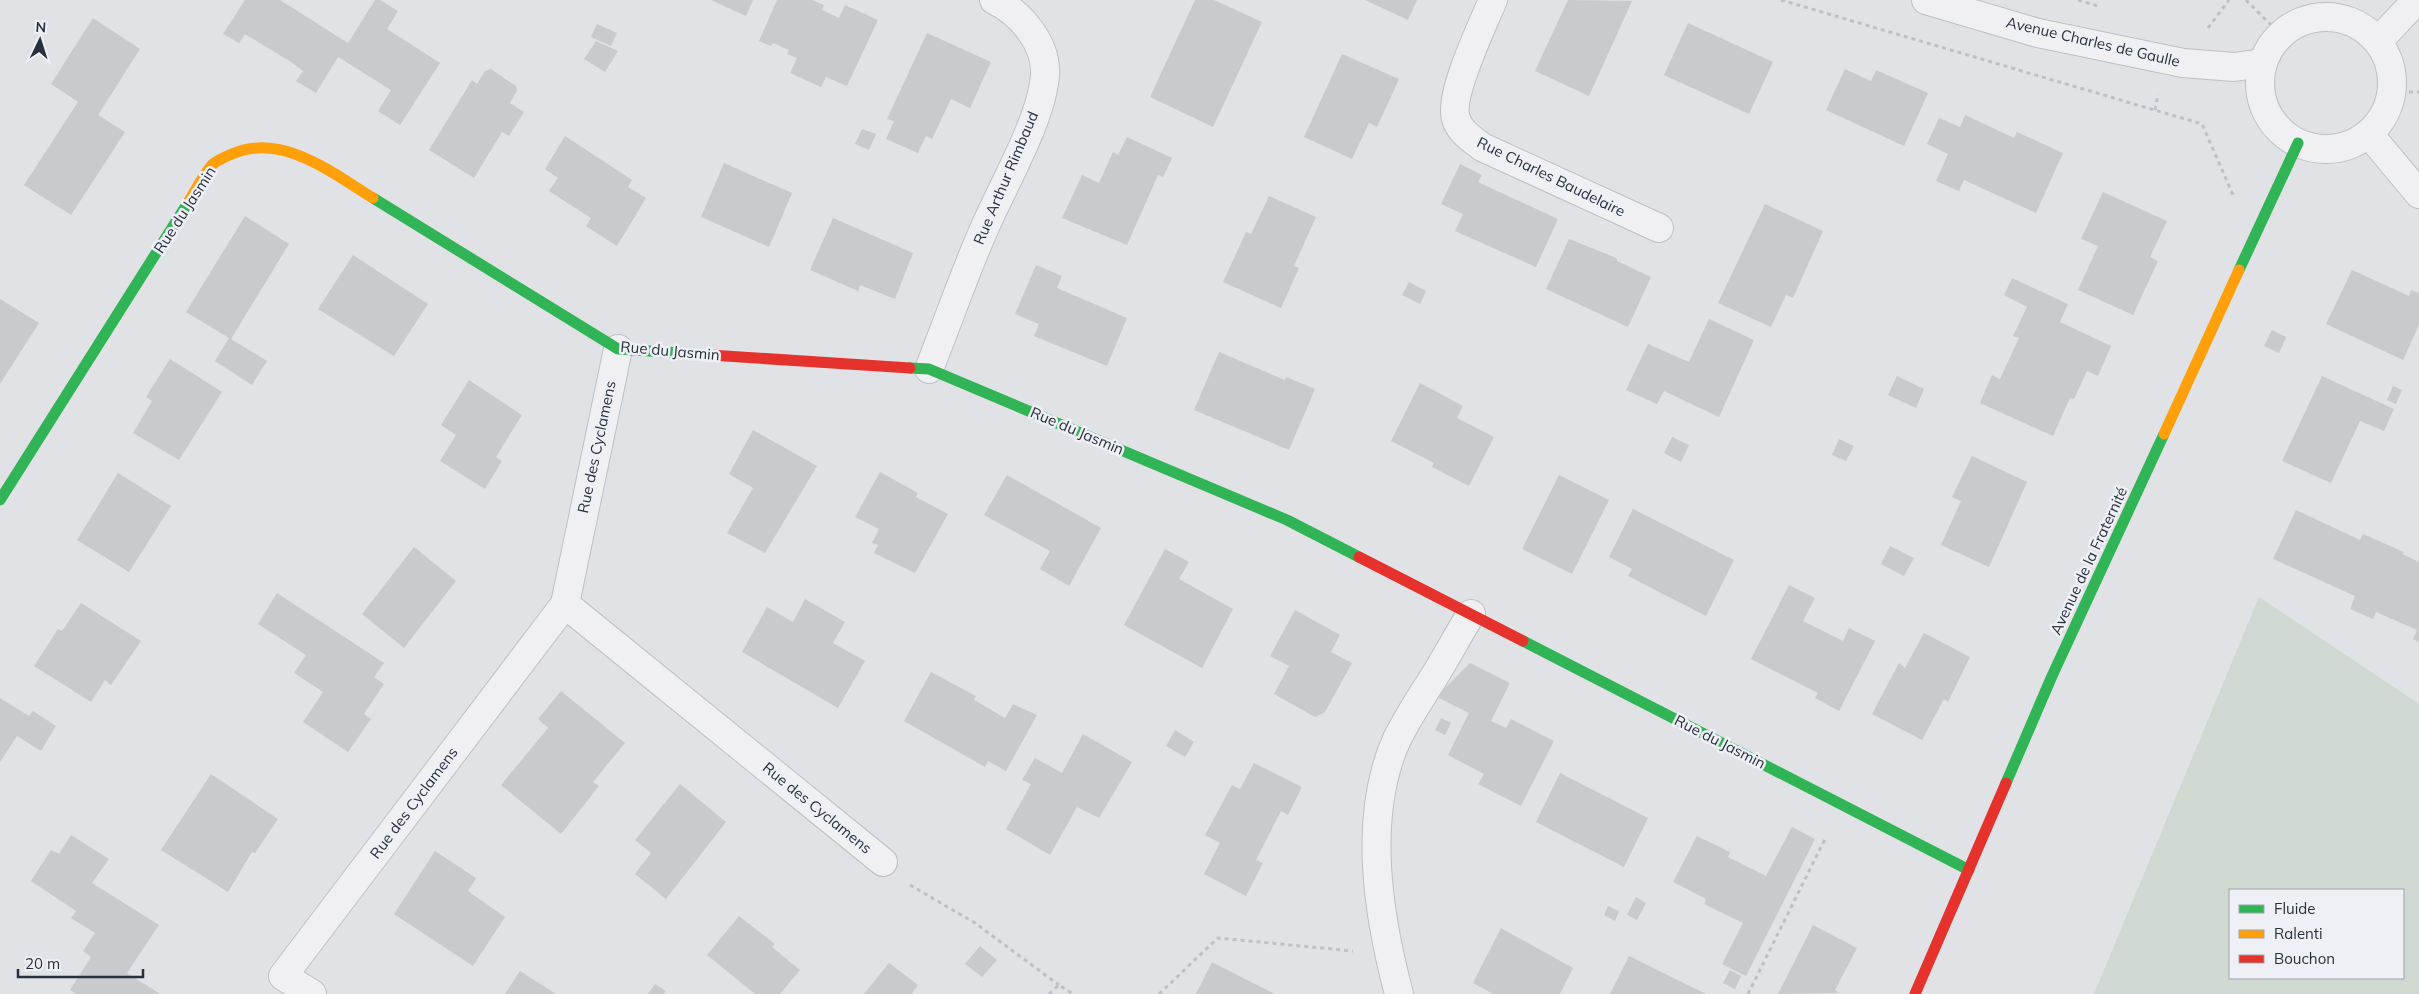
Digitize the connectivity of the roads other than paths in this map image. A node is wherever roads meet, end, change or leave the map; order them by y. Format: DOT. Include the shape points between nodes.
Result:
graph roads {
  1 [pos="994,0"];
  2 [pos="1493,0"];
  3 [pos="1926,0"];
  4 [pos="2417,0"];
  5 [pos="2378,41"];
  6 [pos="2263,63"];
  7 [pos="2406,92"];
  8 [pos="2369,134"];
  9 [pos="2298,143"];
  10 [pos="2419,194"];
  11 [pos="1659,228"];
  12 [pos="618,349"];
  13 [pos="929,369"];
  14 [pos="0,498"];
  15 [pos="565,604"];
  16 [pos="1470,614"];
  17 [pos="884,862"];
  18 [pos="1969,870"];
  19 [pos="312,994"];
  20 [pos="1399,994"];
  21 [pos="1915,994"];
  1 -- 13 [label="street, Rue Arthur Rimbaud" via="1022,21 1037,42 1045,74 1032,122 981,236"];
  2 -- 11 [label="street, Rue Charles Baudelaire" via="1456,99 1455,118 1464,133 1482,147"];
  3 -- 6 [label="street, Avenue Charles de Gaulle" via="2038,33 2183,63 2229,66"];
  4 -- 5 [label="street"];
  5 -- 6 [label="street" via="2354,23 2336,17 2319,17 2281,34"];
  5 -- 7 [label="street" via="2386,53 2393,78"];
  6 -- 9 [label="street" via="2260,86 2263,104 2276,127"];
  7 -- 8 [label="street"];
  8 -- 9 [label="street" via="2343,148 2327,150"];
  8 -- 10 [label="street"];
  9 -- 18 [label="street, Avenue de la Fraternité" via="2052,676"];
  12 -- 13 [label="street, Rue du Jasmin"];
  12 -- 14 [label="street, Rue du Jasmin" via="313,161 285,150 245,149 227,154 212,165"];
  12 -- 15 [label="street, Rue des Cyclamens"];
  13 -- 16 [label="street, Rue du Jasmin" via="1287,520"];
  15 -- 17 [label="street, Rue des Cyclamens"];
  15 -- 19 [label="street, Rue des Cyclamens" via="283,976"];
  16 -- 18 [label="street, Rue du Jasmin"];
  16 -- 20 [label="street" via="1396,741 1382,789 1376,851 1380,905"];
  18 -- 21 [label="street, Avenue de la Fraternité"];
}
